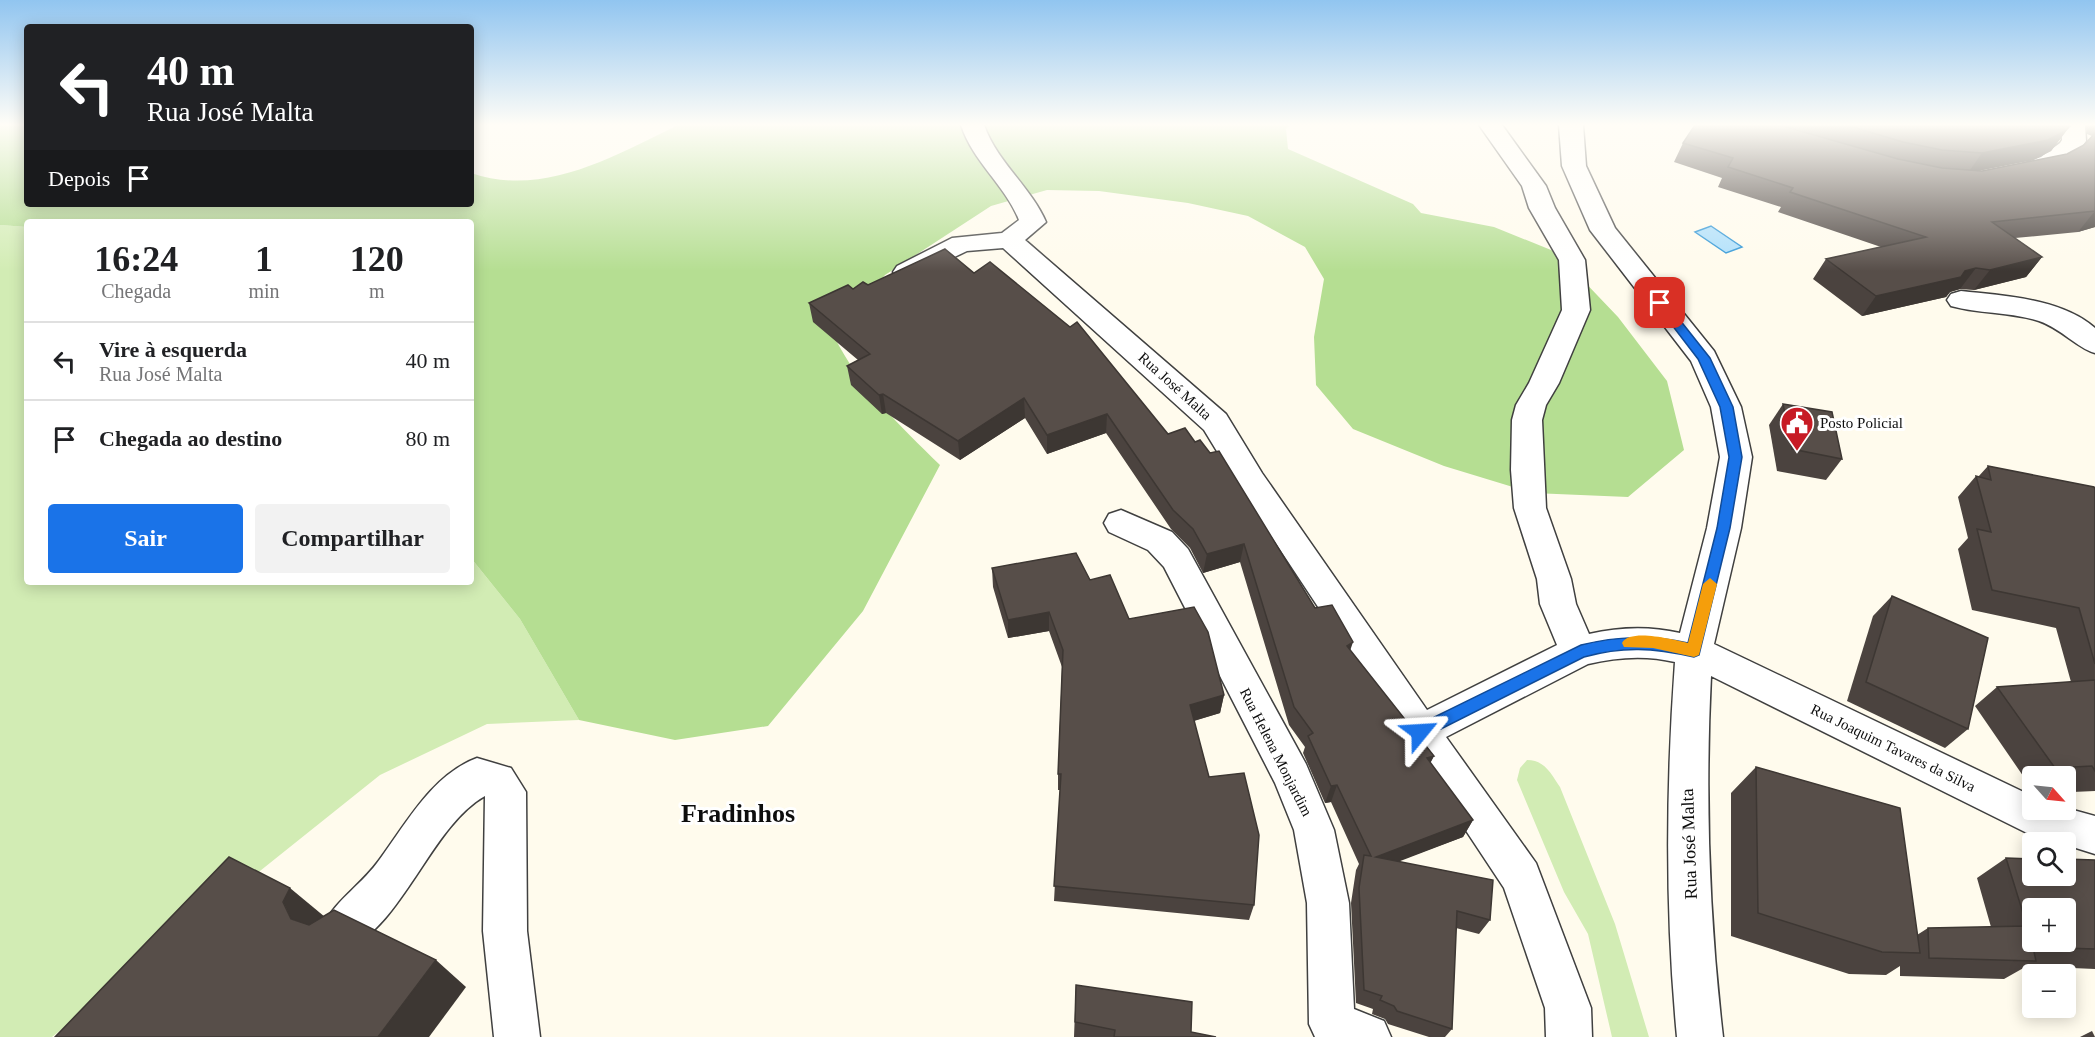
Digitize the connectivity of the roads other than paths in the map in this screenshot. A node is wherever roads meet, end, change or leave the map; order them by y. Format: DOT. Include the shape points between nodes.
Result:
graph roads {
  1 [pos="1002,173"];
  2 [pos="1525,173"];
  3 [pos="1577,173"];
  4 [pos="2014,173"];
  5 [pos="1998,177"];
  6 [pos="1009,240"];
  7 [pos="886,282"];
  8 [pos="1961,300"];
  9 [pos="2095,344"];
  10 [pos="1121,524"];
  11 [pos="1581,651"];
  12 [pos="1694,651"];
  13 [pos="1420,732"];
  14 [pos="2095,835"];
  15 [pos="343,930"];
  16 [pos="518,1037"];
  17 [pos="1368,1037"];
  18 [pos="1569,1037"];
  19 [pos="1700,1037"];
  1 -- 6 [label="street" via="1030,211 1033,222"];
  2 -- 11 [label="street" via="1572,260 1576,310 1531,405 1527,420 1527,470 1530,508 1554,579 1558,604 1567,630"];
  3 -- 12 [label="street, Rua José Malta" via="1603,230 1704,358 1726,407 1736,457 1724,528"];
  4 -- 5 [label="street"];
  6 -- 7 [label="street" via="962,244"];
  6 -- 13 [label="street, Rua José Malta" via="1215,422 1251,482"];
  8 -- 9 [label="street" via="2049,315 2070,323"];
  10 -- 17 [label="street, Rua Helena Monjardim" via="1160,541 1176,558 1292,777 1314,830 1328,903 1332,1024"];
  11 -- 12 [label="street" via="1611,644 1653,642"];
  11 -- 13 [label="street"];
  12 -- 14 [label="street, Rua Joaquim Tavares da Silva" via="2039,819"];
  12 -- 19 [label="street, Rua José Malta" via="1687,776 1692,962"];
  13 -- 18 [label="street, Rua José Malta" via="1521,877 1568,1008"];
  15 -- 16 [label="street" via="391,878 443,807 477,776 497,781 506,792 505,931"];
}
